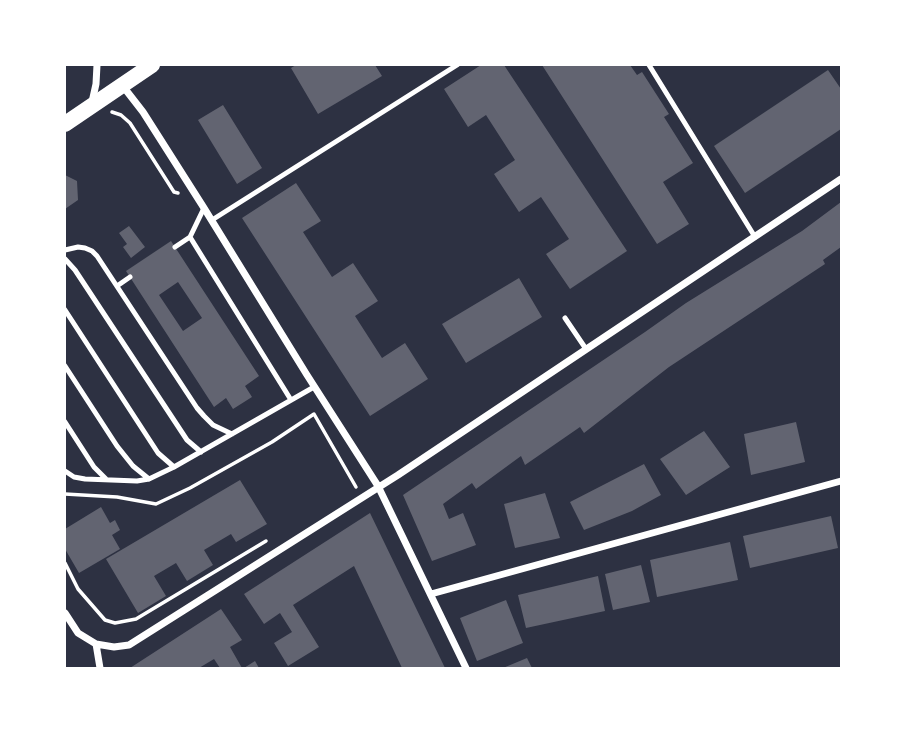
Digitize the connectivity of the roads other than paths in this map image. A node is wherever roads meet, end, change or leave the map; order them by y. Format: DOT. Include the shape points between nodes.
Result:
graph roads {
  1 [pos="97,65"];
  2 [pos="152,65"];
  3 [pos="457,65"];
  4 [pos="649,65"];
  5 [pos="121,85"];
  6 [pos="91,106"];
  7 [pos="65,124"];
  8 [pos="841,179"];
  9 [pos="204,208"];
  10 [pos="212,220"];
  11 [pos="190,237"];
  12 [pos="755,237"];
  13 [pos="175,247"];
  14 [pos="65,250"];
  15 [pos="65,260"];
  16 [pos="130,277"];
  17 [pos="117,286"];
  18 [pos="65,310"];
  19 [pos="565,318"];
  20 [pos="586,349"];
  21 [pos="65,366"];
  22 [pos="314,387"];
  23 [pos="291,400"];
  24 [pos="65,422"];
  25 [pos="232,434"];
  26 [pos="201,452"];
  27 [pos="174,467"];
  28 [pos="65,471"];
  29 [pos="106,479"];
  30 [pos="149,479"];
  31 [pos="841,481"];
  32 [pos="378,486"];
  33 [pos="432,594"];
  34 [pos="65,613"];
  35 [pos="96,644"];
  36 [pos="100,668"];
  37 [pos="466,668"];
  1 -- 6 [label="street"];
  2 -- 5 [label="main road"];
  3 -- 10 [label="lane"];
  4 -- 12 [label="lane"];
  5 -- 6 [label="main road"];
  5 -- 9 [label="street"];
  6 -- 7 [label="main road"];
  8 -- 12 [label="street"];
  9 -- 10 [label="street"];
  9 -- 11 [label="lane"];
  10 -- 22 [label="street"];
  11 -- 13 [label="lane"];
  11 -- 23 [label="lane"];
  12 -- 20 [label="street"];
  14 -- 17 [label="lane" via="92,251"];
  15 -- 26 [label="lane" via="187,440"];
  16 -- 17 [label="lane"];
  17 -- 25 [label="lane" via="197,408 213,425"];
  18 -- 27 [label="lane" via="158,453"];
  19 -- 20 [label="lane"];
  20 -- 32 [label="street"];
  21 -- 30 [label="lane" via="117,446"];
  22 -- 23 [label="lane"];
  22 -- 32 [label="street"];
  23 -- 25 [label="lane"];
  24 -- 29 [label="lane"];
  25 -- 26 [label="lane"];
  26 -- 27 [label="lane"];
  27 -- 30 [label="lane"];
  28 -- 29 [label="lane" via="74,477"];
  29 -- 30 [label="lane"];
  31 -- 33 [label="street"];
  32 -- 33 [label="street"];
  32 -- 35 [label="street" via="129,645"];
  33 -- 37 [label="street"];
  34 -- 35 [label="street" via="78,633"];
  35 -- 36 [label="street"];
}
